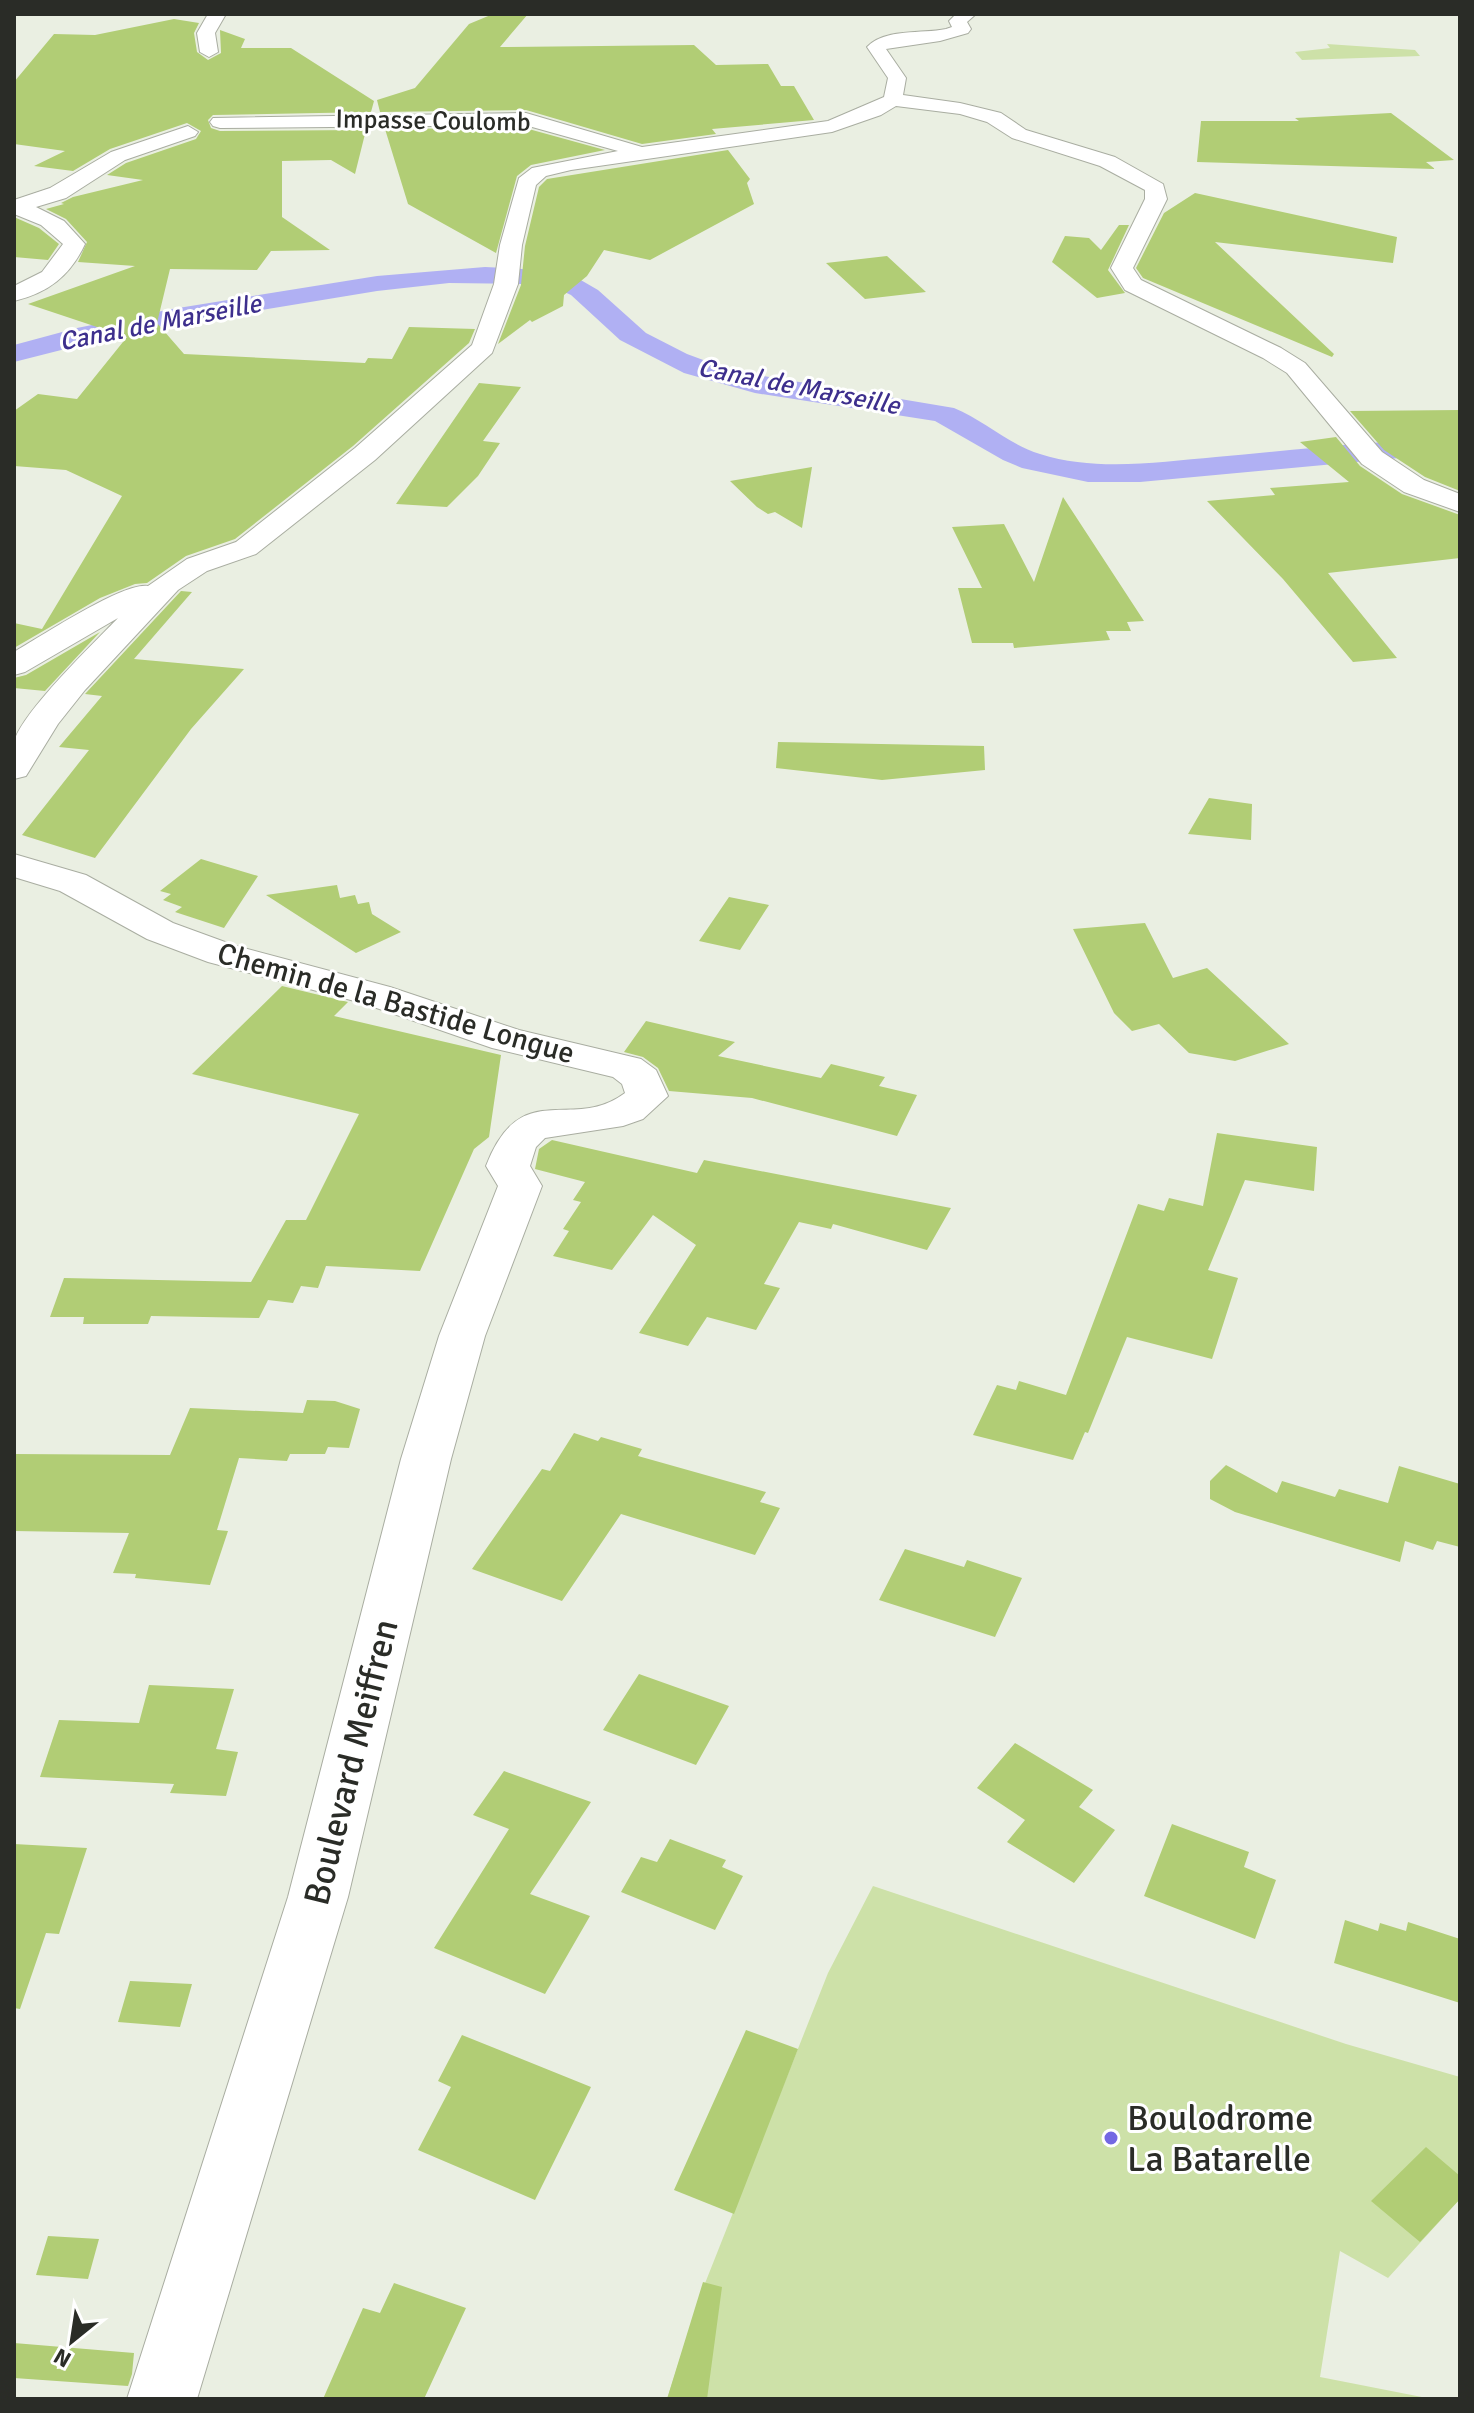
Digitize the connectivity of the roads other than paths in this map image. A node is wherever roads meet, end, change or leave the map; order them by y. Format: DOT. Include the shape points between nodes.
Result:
graph roads {
  1 [pos="217,14"];
  2 [pos="967,14"];
  3 [pos="209,52"];
  4 [pos="893,100"];
  5 [pos="220,122"];
  6 [pos="188,132"];
  7 [pos="642,152"];
  8 [pos="15,207"];
  9 [pos="14,294"];
  10 [pos="1460,504"];
  11 [pos="167,584"];
  12 [pos="14,665"];
  13 [pos="14,769"];
  14 [pos="14,865"];
  15 [pos="526,1131"];
  16 [pos="162,2399"];
  1 -- 3 [label="street" via="206,33"];
  2 -- 4 [label="street" via="958,21 962,29 947,36 876,47 897,78"];
  4 -- 7 [label="street" via="832,126"];
  4 -- 10 [label="street" via="985,114 1019,134 1114,163 1156,188 1156,199 1122,268 1133,285 1296,368 1372,458 1414,486"];
  5 -- 7 [label="street, Impasse Coulomb" via="526,119"];
  6 -- 8 [label="street" via="118,156 70,187"];
  7 -- 11 [label="street" via="539,172 526,182 508,277 483,348 365,454 246,548 197,565"];
  8 -- 9 [label="street" via="64,229 74,244 64,267"];
  11 -- 12 [label="street" via="125,601"];
  11 -- 13 [label="street" via="74,683"];
  14 -- 15 [label="street, Chemin de la Bastide Longue" via="73,883 160,931 222,954 376,995 506,1039 627,1068 641,1079 647,1096 635,1110 596,1121 544,1122"];
  15 -- 16 [label="street, Boulevard Meiffren" via="511,1151 508,1166 520,1186 514,1206 462,1336 426,1459 318,1897"];
}
